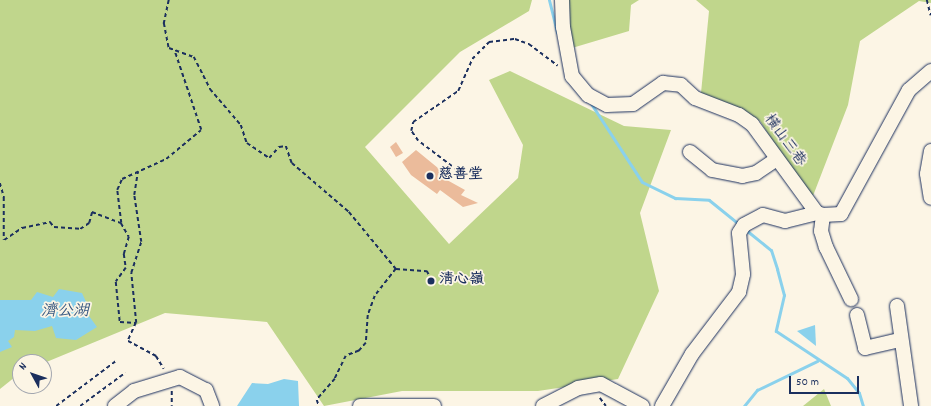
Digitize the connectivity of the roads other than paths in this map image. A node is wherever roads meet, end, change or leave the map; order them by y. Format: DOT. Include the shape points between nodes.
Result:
graph roads {
  1 [pos="562,0"];
  2 [pos="931,71"];
  3 [pos="931,151"];
  4 [pos="690,152"];
  5 [pos="777,159"];
  6 [pos="931,198"];
  7 [pos="820,214"];
  8 [pos="851,299"];
  9 [pos="896,306"];
  10 [pos="857,315"];
  11 [pos="901,340"];
  12 [pos="382,405"];
  13 [pos="115,406"];
  14 [pos="212,406"];
  15 [pos="360,406"];
  16 [pos="434,406"];
  17 [pos="543,406"];
  18 [pos="642,406"];
  19 [pos="662,406"];
  20 [pos="911,406"];
  1 -- 5 [label="lane, 橫山三巷" via="563,27 572,76 588,95 607,105 633,104 662,82 681,85 695,98 745,118 758,129"];
  2 -- 7 [label="lane" via="909,90 841,214"];
  3 -- 6 [label="lane" via="927,174"];
  4 -- 5 [label="lane" via="712,170 742,176 756,173"];
  5 -- 7 [label="lane, 橫山三巷"];
  7 -- 8 [label="lane" via="820,231"];
  7 -- 19 [label="lane" via="785,221 763,215 742,229 743,274 739,292 692,354"];
  9 -- 11 [label="lane"];
  10 -- 11 [label="lane" via="865,348"];
  11 -- 20 [label="lane"];
  12 -- 15 [label="lane"];
  12 -- 16 [label="lane"];
  13 -- 14 [label="lane" via="134,391 180,377 193,381 206,390"];
  17 -- 18 [label="lane" via="578,388 601,384"];
}
